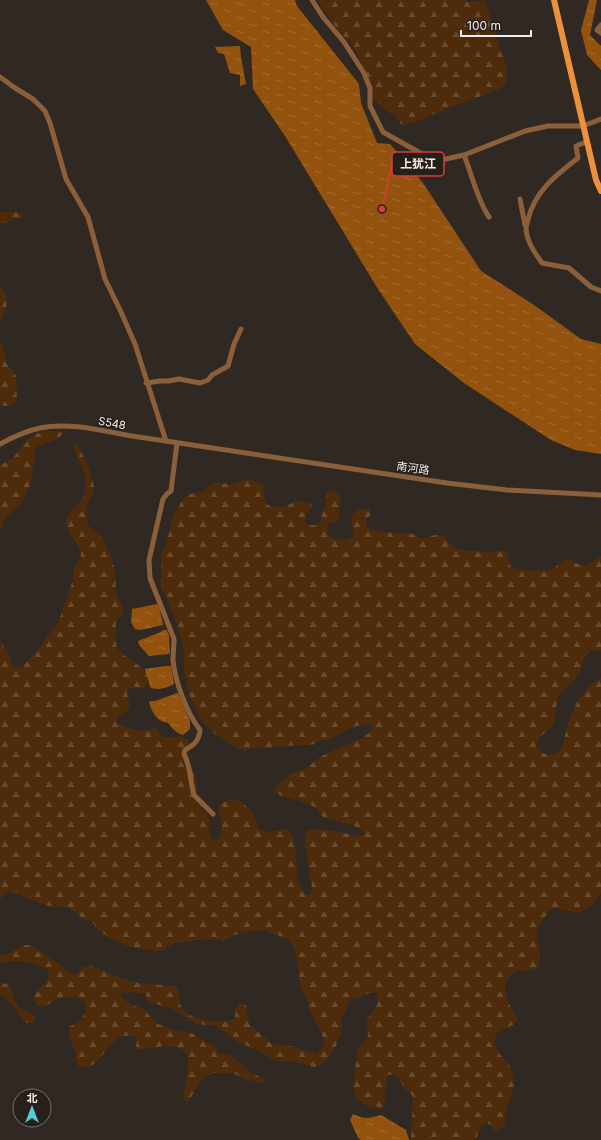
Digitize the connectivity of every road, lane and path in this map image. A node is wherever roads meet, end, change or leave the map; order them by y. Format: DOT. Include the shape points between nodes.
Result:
graph roads {
  1 [pos="312,0"];
  2 [pos="554,0"];
  3 [pos="601,25"];
  4 [pos="601,33"];
  5 [pos="0,77"];
  6 [pos="601,118"];
  7 [pos="582,126"];
  8 [pos="586,142"];
  9 [pos="464,155"];
  10 [pos="601,191"];
  11 [pos="520,199"];
  12 [pos="489,217"];
  13 [pos="526,229"];
  14 [pos="601,291"];
  15 [pos="241,329"];
  16 [pos="146,383"];
  17 [pos="166,441"];
  18 [pos="178,443"];
  19 [pos="0,444"];
  20 [pos="222,449"];
  21 [pos="601,495"];
  22 [pos="213,814"];
  1 -- 9 [label="street" via="344,42 364,74 370,88 370,106 382,132 431,160"];
  2 -- 7 [label="main road"];
  3 -- 4 [label="street" via="597,30"];
  5 -- 16 [label="street" via="33,99 45,111 66,179 88,217 105,279 135,344"];
  6 -- 7 [label="street"];
  7 -- 8 [label="main road"];
  7 -- 9 [label="street" via="548,126 525,131"];
  8 -- 10 [label="main road"];
  8 -- 13 [label="street" via="576,146 578,158 554,176 537,196"];
  9 -- 12 [label="street" via="481,206"];
  11 -- 13 [label="street"];
  13 -- 14 [label="street" via="530,245 542,263 569,268 591,287"];
  15 -- 16 [label="street" via="228,366 208,380 200,384 179,379"];
  16 -- 17 [label="street"];
  17 -- 18 [label="street, S548"];
  17 -- 19 [label="street, S548" via="87,428 58,426 29,430"];
  18 -- 20 [label="street, S548"];
  18 -- 22 [label="street" via="171,491 164,499 149,560 150,578 174,639 173,660 179,687 200,730 196,743 185,750 184,754 190,768 194,795"];
  20 -- 21 [label="street, 南河路" via="447,483 507,490"];
}
